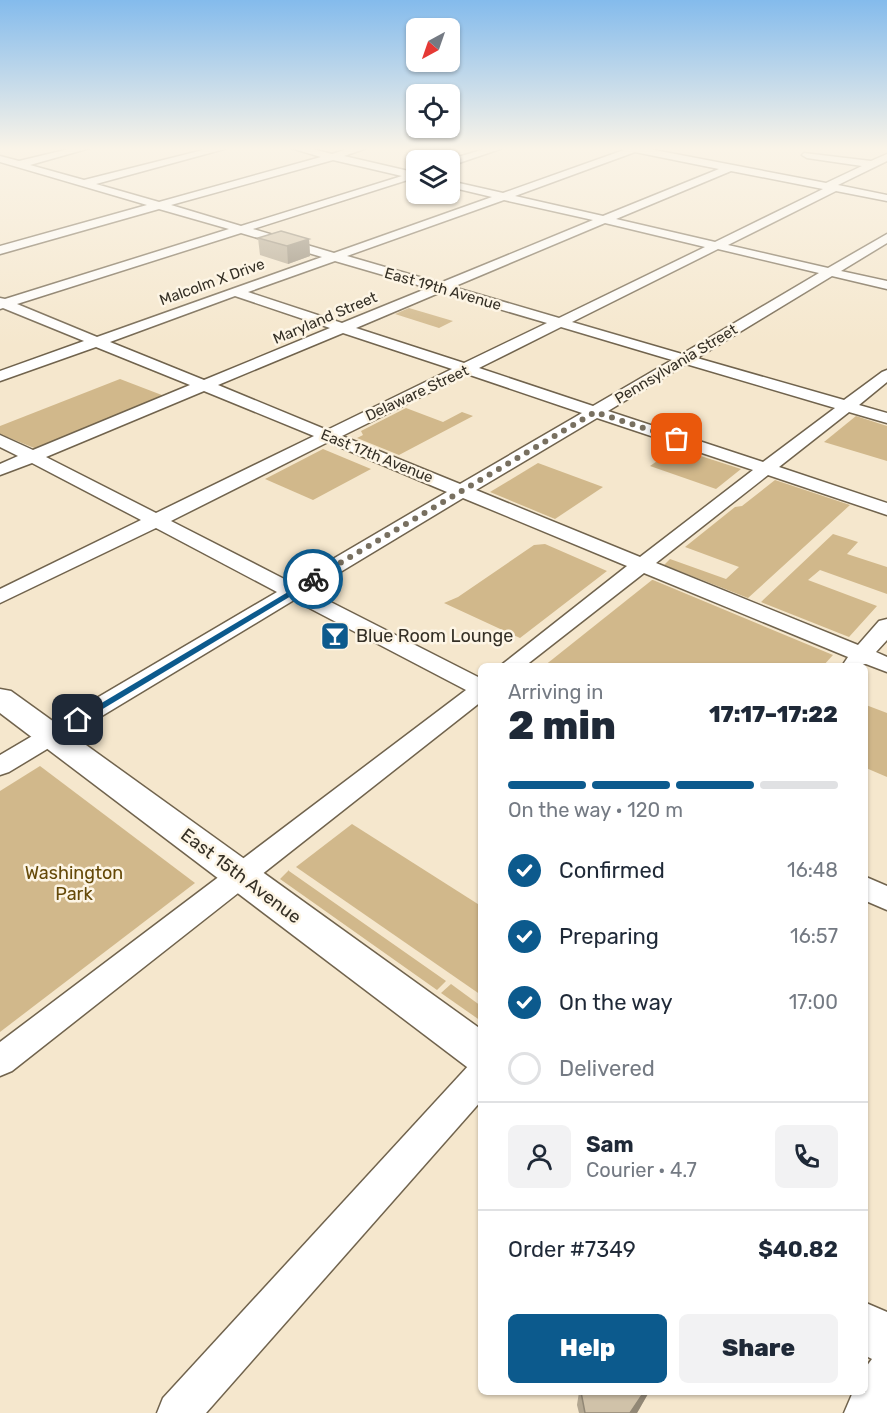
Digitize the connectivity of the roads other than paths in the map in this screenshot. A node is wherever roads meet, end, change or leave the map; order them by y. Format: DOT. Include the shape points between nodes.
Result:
graph roads {
  1 [pos="130,214"];
  2 [pos="187,214"];
  3 [pos="289,214"];
  4 [pos="454,214"];
  5 [pos="579,214"];
  6 [pos="619,214"];
  7 [pos="780,214"];
  8 [pos="604,220"];
  9 [pos="240,229"];
  10 [pos="887,238"];
  11 [pos="718,246"];
  12 [pos="0,250"];
  13 [pos="333,257"];
  14 [pos="830,272"];
  15 [pos="887,285"];
  16 [pos="440,288"];
  17 [pos="235,292"];
  18 [pos="1,304"];
  19 [pos="562,323"];
  20 [pos="344,328"];
  21 [pos="96,342"];
  22 [pos="685,359"];
  23 [pos="468,369"];
  24 [pos="887,375"];
  25 [pos="0,376"];
  26 [pos="204,386"];
  27 [pos="848,406"];
  28 [pos="595,412"];
  29 [pos="887,418"];
  30 [pos="328,436"];
  31 [pos="0,440"];
  32 [pos="33,457"];
  33 [pos="766,469"];
  34 [pos="0,470"];
  35 [pos="462,491"];
  36 [pos="887,509"];
  37 [pos="156,520"];
  38 [pos="642,565"];
  39 [pos="293,591"];
  40 [pos="0,597"];
  41 [pos="887,626"];
  42 [pos="856,660"];
  43 [pos="515,663"];
  44 [pos="887,665"];
  45 [pos="478,687"];
  46 [pos="478,691"];
  47 [pos="0,698"];
  48 [pos="51,736"];
  49 [pos="0,766"];
  50 [pos="240,876"];
  51 [pos="868,889"];
  52 [pos="887,899"];
  53 [pos="478,1051"];
  54 [pos="0,1062"];
  55 [pos="478,1080"];
  56 [pos="868,1329"];
  57 [pos="887,1340"];
  58 [pos="887,1379"];
  59 [pos="178,1413"];
  60 [pos="871,1413"];
  1 -- 12 [label="street"];
  2 -- 9 [label="street, East 19th Avenue"];
  3 -- 9 [label="street"];
  4 -- 13 [label="street, Malcolm X Drive"];
  5 -- 8 [label="street"];
  6 -- 8 [label="street, Maryland Street"];
  7 -- 11 [label="street, Delaware Street"];
  8 -- 11 [label="street"];
  8 -- 16 [label="street, Maryland Street"];
  9 -- 13 [label="street, East 19th Avenue"];
  9 -- 18 [label="street"];
  10 -- 14 [label="street, Pennsylvania Street"];
  11 -- 14 [label="street"];
  11 -- 19 [label="street, Delaware Street"];
  13 -- 16 [label="street, East 19th Avenue"];
  13 -- 17 [label="street, Malcolm X Drive"];
  14 -- 15 [label="street"];
  14 -- 22 [label="street, Pennsylvania Street"];
  16 -- 19 [label="street, East 19th Avenue"];
  16 -- 20 [label="street, Maryland Street"];
  17 -- 20 [label="street"];
  17 -- 21 [label="street, Malcolm X Drive"];
  18 -- 21 [label="street, East 17th Avenue"];
  19 -- 22 [label="street, East 19th Avenue"];
  19 -- 23 [label="street, Delaware Street"];
  20 -- 23 [label="street"];
  20 -- 26 [label="street, Maryland Street"];
  21 -- 25 [label="street, Malcolm X Drive"];
  21 -- 26 [label="street, East 17th Avenue"];
  22 -- 27 [label="street, East 19th Avenue"];
  22 -- 28 [label="street, Pennsylvania Street"];
  23 -- 28 [label="street"];
  23 -- 30 [label="street, Delaware Street"];
  24 -- 27 [label="street"];
  26 -- 30 [label="street, East 17th Avenue"];
  26 -- 32 [label="street, Maryland Street"];
  27 -- 29 [label="street, East 19th Avenue"];
  27 -- 33 [label="street"];
  28 -- 33 [label="street"];
  28 -- 35 [label="street, Pennsylvania Street"];
  30 -- 35 [label="street, East 17th Avenue"];
  30 -- 37 [label="street, Delaware Street"];
  31 -- 32 [label="street"];
  32 -- 34 [label="street, Maryland Street"];
  32 -- 37 [label="street"];
  33 -- 36 [label="street"];
  33 -- 38 [label="street"];
  35 -- 38 [label="street, East 17th Avenue"];
  35 -- 39 [label="street, Pennsylvania Street"];
  37 -- 39 [label="street"];
  37 -- 40 [label="street, Delaware Street"];
  38 -- 42 [label="street, East 17th Avenue"];
  38 -- 43 [label="street"];
  39 -- 45 [label="street"];
  39 -- 48 [label="street, Pennsylvania Street"];
  41 -- 42 [label="street"];
  42 -- 44 [label="street, East 17th Avenue"];
  46 -- 50 [label="street"];
  47 -- 48 [label="main road, East 15th Avenue"];
  48 -- 49 [label="street, Pennsylvania Street"];
  48 -- 50 [label="main road, East 15th Avenue"];
  50 -- 53 [label="main road, East 15th Avenue"];
  50 -- 54 [label="street"];
  51 -- 52 [label="street"];
  55 -- 59 [label="street"];
  56 -- 57 [label="main road"];
  58 -- 60 [label="main road"];
}
